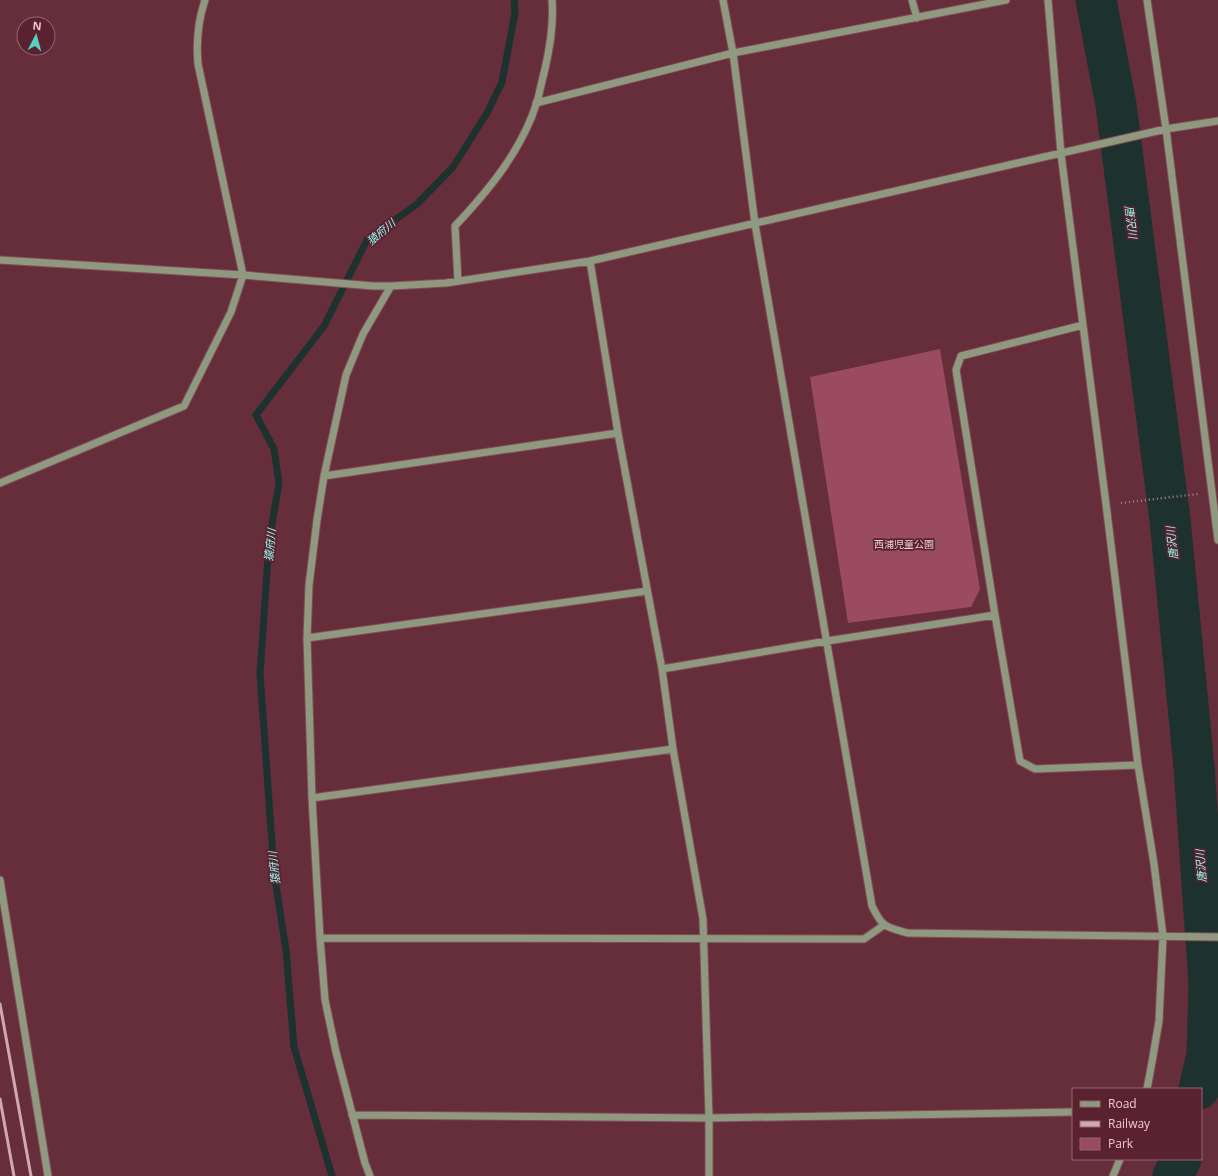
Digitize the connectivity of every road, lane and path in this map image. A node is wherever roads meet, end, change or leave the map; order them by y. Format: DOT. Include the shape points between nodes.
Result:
graph roads {
  1 [pos="205,0"];
  2 [pos="552,0"];
  3 [pos="723,0"];
  4 [pos="912,0"];
  5 [pos="1006,0"];
  6 [pos="1048,0"];
  7 [pos="1147,0"];
  8 [pos="917,18"];
  9 [pos="733,53"];
  10 [pos="536,103"];
  11 [pos="1218,121"];
  12 [pos="1162,130"];
  13 [pos="1061,154"];
  14 [pos="755,224"];
  15 [pos="0,260"];
  16 [pos="590,262"];
  17 [pos="243,276"];
  18 [pos="458,281"];
  19 [pos="391,286"];
  20 [pos="1083,325"];
  21 [pos="618,432"];
  22 [pos="324,476"];
  23 [pos="0,483"];
  24 [pos="1215,492"];
  25 [pos="1195,494"];
  26 [pos="1124,502"];
  27 [pos="1218,540"];
  28 [pos="647,591"];
  29 [pos="995,616"];
  30 [pos="307,638"];
  31 [pos="827,641"];
  32 [pos="662,669"];
  33 [pos="673,749"];
  34 [pos="1138,765"];
  35 [pos="312,798"];
  36 [pos="0,880"];
  37 [pos="884,925"];
  38 [pos="1163,936"];
  39 [pos="1218,937"];
  40 [pos="320,938"];
  41 [pos="704,938"];
  42 [pos="1147,1088"];
  43 [pos="1072,1112"];
  44 [pos="352,1116"];
  45 [pos="709,1118"];
  46 [pos="1120,1160"];
  47 [pos="48,1176"];
  48 [pos="370,1176"];
  49 [pos="709,1176"];
  50 [pos="1114,1176"];
  1 -- 17 [label="street" via="197,31 198,64"];
  2 -- 10 [label="street" via="552,32"];
  3 -- 9 [label="street"];
  4 -- 8 [label="street"];
  5 -- 8 [label="street"];
  6 -- 13 [label="street"];
  7 -- 12 [label="street"];
  8 -- 9 [label="street"];
  9 -- 10 [label="street"];
  9 -- 14 [label="street"];
  10 -- 18 [label="street" via="522,137 504,169 455,226"];
  11 -- 12 [label="street"];
  12 -- 13 [label="street"];
  12 -- 24 [label="street"];
  13 -- 14 [label="street"];
  13 -- 20 [label="street"];
  14 -- 16 [label="street"];
  14 -- 31 [label="street"];
  15 -- 17 [label="street"];
  16 -- 18 [label="street"];
  16 -- 21 [label="street"];
  17 -- 19 [label="street"];
  17 -- 23 [label="street" via="231,312 184,406"];
  18 -- 19 [label="street"];
  19 -- 22 [label="street" via="363,334 346,375"];
  20 -- 29 [label="street" via="961,356 956,370"];
  20 -- 34 [label="street"];
  21 -- 22 [label="street"];
  21 -- 28 [label="street"];
  22 -- 30 [label="street" via="309,585"];
  24 -- 27 [label="street"];
  25 -- 26 [label="path"];
  28 -- 30 [label="street"];
  28 -- 32 [label="street"];
  29 -- 31 [label="street"];
  29 -- 34 [label="street" via="1020,761 1035,769"];
  30 -- 35 [label="street"];
  31 -- 32 [label="street"];
  31 -- 37 [label="street" via="872,906"];
  32 -- 33 [label="street"];
  33 -- 35 [label="street"];
  33 -- 41 [label="street" via="703,919"];
  34 -- 38 [label="street"];
  35 -- 40 [label="street"];
  36 -- 47 [label="street"];
  37 -- 38 [label="street" via="908,933"];
  37 -- 41 [label="street" via="864,939"];
  38 -- 39 [label="street"];
  38 -- 42 [label="street" via="1159,1021"];
  40 -- 41 [label="street"];
  40 -- 44 [label="street" via="325,1000"];
  41 -- 45 [label="street"];
  43 -- 45 [label="street"];
  44 -- 45 [label="street"];
  44 -- 48 [label="street"];
  45 -- 49 [label="street"];
  46 -- 50 [label="street"];
}
